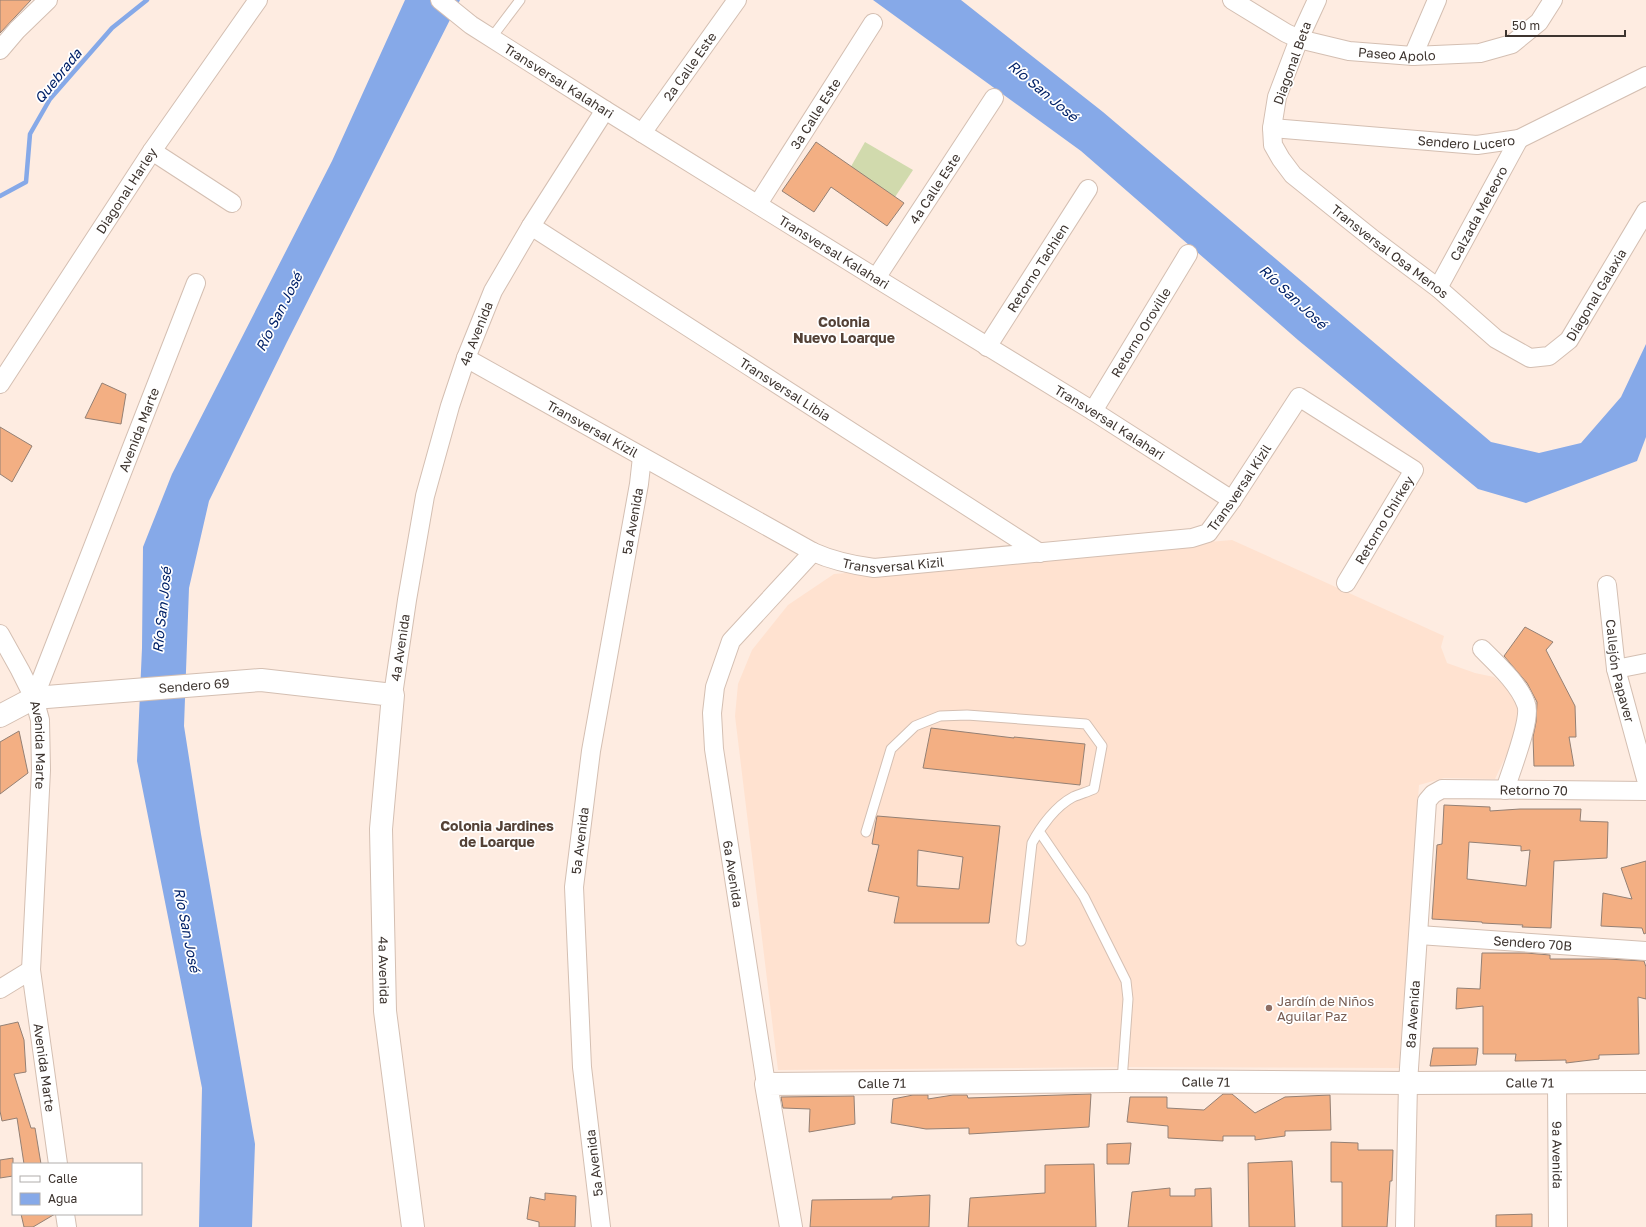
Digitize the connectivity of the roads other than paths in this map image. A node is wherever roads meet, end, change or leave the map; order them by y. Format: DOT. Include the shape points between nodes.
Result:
graph roads {
  1 [pos="48,0"];
  2 [pos="258,0"];
  3 [pos="440,0"];
  4 [pos="520,0"];
  5 [pos="737,0"];
  6 [pos="1232,0"];
  7 [pos="1317,0"];
  8 [pos="1437,0"];
  9 [pos="1553,0"];
  10 [pos="873,23"];
  11 [pos="492,38"];
  12 [pos="1299,39"];
  13 [pos="0,50"];
  14 [pos="1413,56"];
  15 [pos="1646,76"];
  16 [pos="994,98"];
  17 [pos="605,110"];
  18 [pos="1272,128"];
  19 [pos="642,133"];
  20 [pos="1519,139"];
  21 [pos="152,151"];
  22 [pos="1088,189"];
  23 [pos="232,203"];
  24 [pos="758,204"];
  25 [pos="1646,211"];
  26 [pos="531,226"];
  27 [pos="1188,254"];
  28 [pos="876,278"];
  29 [pos="196,283"];
  30 [pos="1438,288"];
  31 [pos="987,347"];
  32 [pos="466,358"];
  33 [pos="1530,358"];
  34 [pos="0,384"];
  35 [pos="1299,397"];
  36 [pos="1093,411"];
  37 [pos="642,457"];
  38 [pos="1232,500"];
  39 [pos="813,552"];
  40 [pos="1040,553"];
  41 [pos="1346,583"];
  42 [pos="1607,585"];
  43 [pos="0,634"];
  44 [pos="1482,649"];
  45 [pos="1646,663"];
  46 [pos="1616,669"];
  47 [pos="393,694"];
  48 [pos="34,698"];
  49 [pos="0,716"];
  50 [pos="1646,779"];
  51 [pos="1505,790"];
  52 [pos="1646,791"];
  53 [pos="1427,801"];
  54 [pos="1038,831"];
  55 [pos="866,832"];
  56 [pos="1419,935"];
  57 [pos="1021,941"];
  58 [pos="1646,951"];
  59 [pos="31,970"];
  60 [pos="0,989"];
  61 [pos="1122,1081"];
  62 [pos="1646,1082"];
  63 [pos="1408,1083"];
  64 [pos="1557,1083"];
  65 [pos="766,1084"];
  66 [pos="58,1163"];
  67 [pos="65,1215"];
  68 [pos="66,1227"];
  69 [pos="413,1227"];
  70 [pos="601,1227"];
  71 [pos="791,1227"];
  72 [pos="1405,1227"];
  73 [pos="1558,1227"];
  1 -- 13 [label="street"];
  2 -- 21 [label="street, Diagonal Harley"];
  3 -- 11 [label="street, Transversal Kalahari"];
  4 -- 11 [label="lane"];
  5 -- 19 [label="street, 2a Calle Este"];
  6 -- 12 [label="street, Paseo Apolo"];
  7 -- 12 [label="street, Diagonal Beta"];
  8 -- 14 [label="street"];
  9 -- 14 [label="street, Paseo Apolo" via="1538,22 1512,44 1480,53"];
  10 -- 24 [label="street, 3a Calle Este"];
  11 -- 17 [label="street, Transversal Kalahari"];
  12 -- 14 [label="street, Paseo Apolo" via="1349,51"];
  12 -- 18 [label="street, Diagonal Beta" via="1278,97"];
  15 -- 20 [label="street, Sendero Lucero"];
  16 -- 28 [label="street, 4a Calle Este"];
  17 -- 19 [label="street, Transversal Kalahari"];
  17 -- 26 [label="street, 4a Avenida"];
  18 -- 20 [label="street, Sendero Lucero" via="1477,144"];
  18 -- 30 [label="street, Transversal Osa Menos" via="1273,145 1293,175"];
  19 -- 24 [label="street, Transversal Kalahari"];
  20 -- 30 [label="street, Calzada Meteoro"];
  21 -- 23 [label="street"];
  21 -- 34 [label="street, Diagonal Harley"];
  22 -- 31 [label="street, Retorno Tachien"];
  24 -- 28 [label="street, Transversal Kalahari"];
  25 -- 33 [label="street, Diagonal Galaxia" via="1569,340 1548,356"];
  26 -- 32 [label="street, 4a Avenida" via="493,291"];
  26 -- 40 [label="street, Transversal Libia"];
  27 -- 36 [label="street, Retorno Oroville"];
  28 -- 31 [label="street, Transversal Kalahari"];
  29 -- 48 [label="street, Avenida Marte"];
  30 -- 33 [label="street, Transversal Osa Menos" via="1496,339"];
  31 -- 36 [label="street, Transversal Kalahari"];
  32 -- 37 [label="street, Transversal Kizil"];
  32 -- 47 [label="street, 4a Avenida" via="425,496 406,600"];
  35 -- 38 [label="street, Transversal Kizil"];
  35 -- 41 [label="street, Retorno Chirkey" via="1414,470"];
  36 -- 38 [label="street, Transversal Kalahari"];
  37 -- 39 [label="street, Transversal Kizil"];
  37 -- 70 [label="street, 5a Avenida" via="591,751 574,886 582,1067"];
  38 -- 40 [label="street, Transversal Kizil" via="1208,533 1192,538"];
  39 -- 40 [label="street, Transversal Kizil" via="850,565 874,568"];
  39 -- 65 [label="street, 6a Avenida" via="731,641 715,687 712,713 714,749"];
  42 -- 46 [label="street, Callejón Papaver"];
  43 -- 48 [label="street"];
  44 -- 51 [label="street" via="1510,678 1527,705 1525,725"];
  45 -- 46 [label="street"];
  46 -- 50 [label="street, Callejón Papaver"];
  47 -- 48 [label="street, Sendero 69" via="261,680"];
  47 -- 69 [label="street, 4a Avenida" via="381,829 385,1011"];
  48 -- 49 [label="street, Sendero 69"];
  48 -- 59 [label="street, Avenida Marte" via="40,720 41,770"];
  51 -- 52 [label="street, Retorno 70"];
  51 -- 53 [label="street, Retorno 70" via="1442,789"];
  53 -- 56 [label="street, 8a Avenida"];
  54 -- 55 [label="lane" via="1072,798 1094,789 1102,746 1086,724 967,715 940,716 915,726 891,749"];
  54 -- 57 [label="lane" via="1032,842"];
  54 -- 61 [label="lane" via="1084,897 1126,981 1128,999"];
  56 -- 58 [label="street, Sendero 70B"];
  56 -- 63 [label="street, 8a Avenida"];
  59 -- 60 [label="street"];
  59 -- 66 [label="street, Avenida Marte"];
  61 -- 63 [label="street, Calle 71"];
  61 -- 65 [label="street, Calle 71"];
  62 -- 64 [label="street, Calle 71"];
  63 -- 64 [label="street, Calle 71"];
  63 -- 72 [label="street, 8a Avenida"];
  64 -- 73 [label="street, 9a Avenida"];
  65 -- 71 [label="street, 6a Avenida"];
  67 -- 68 [label="street"];
}
